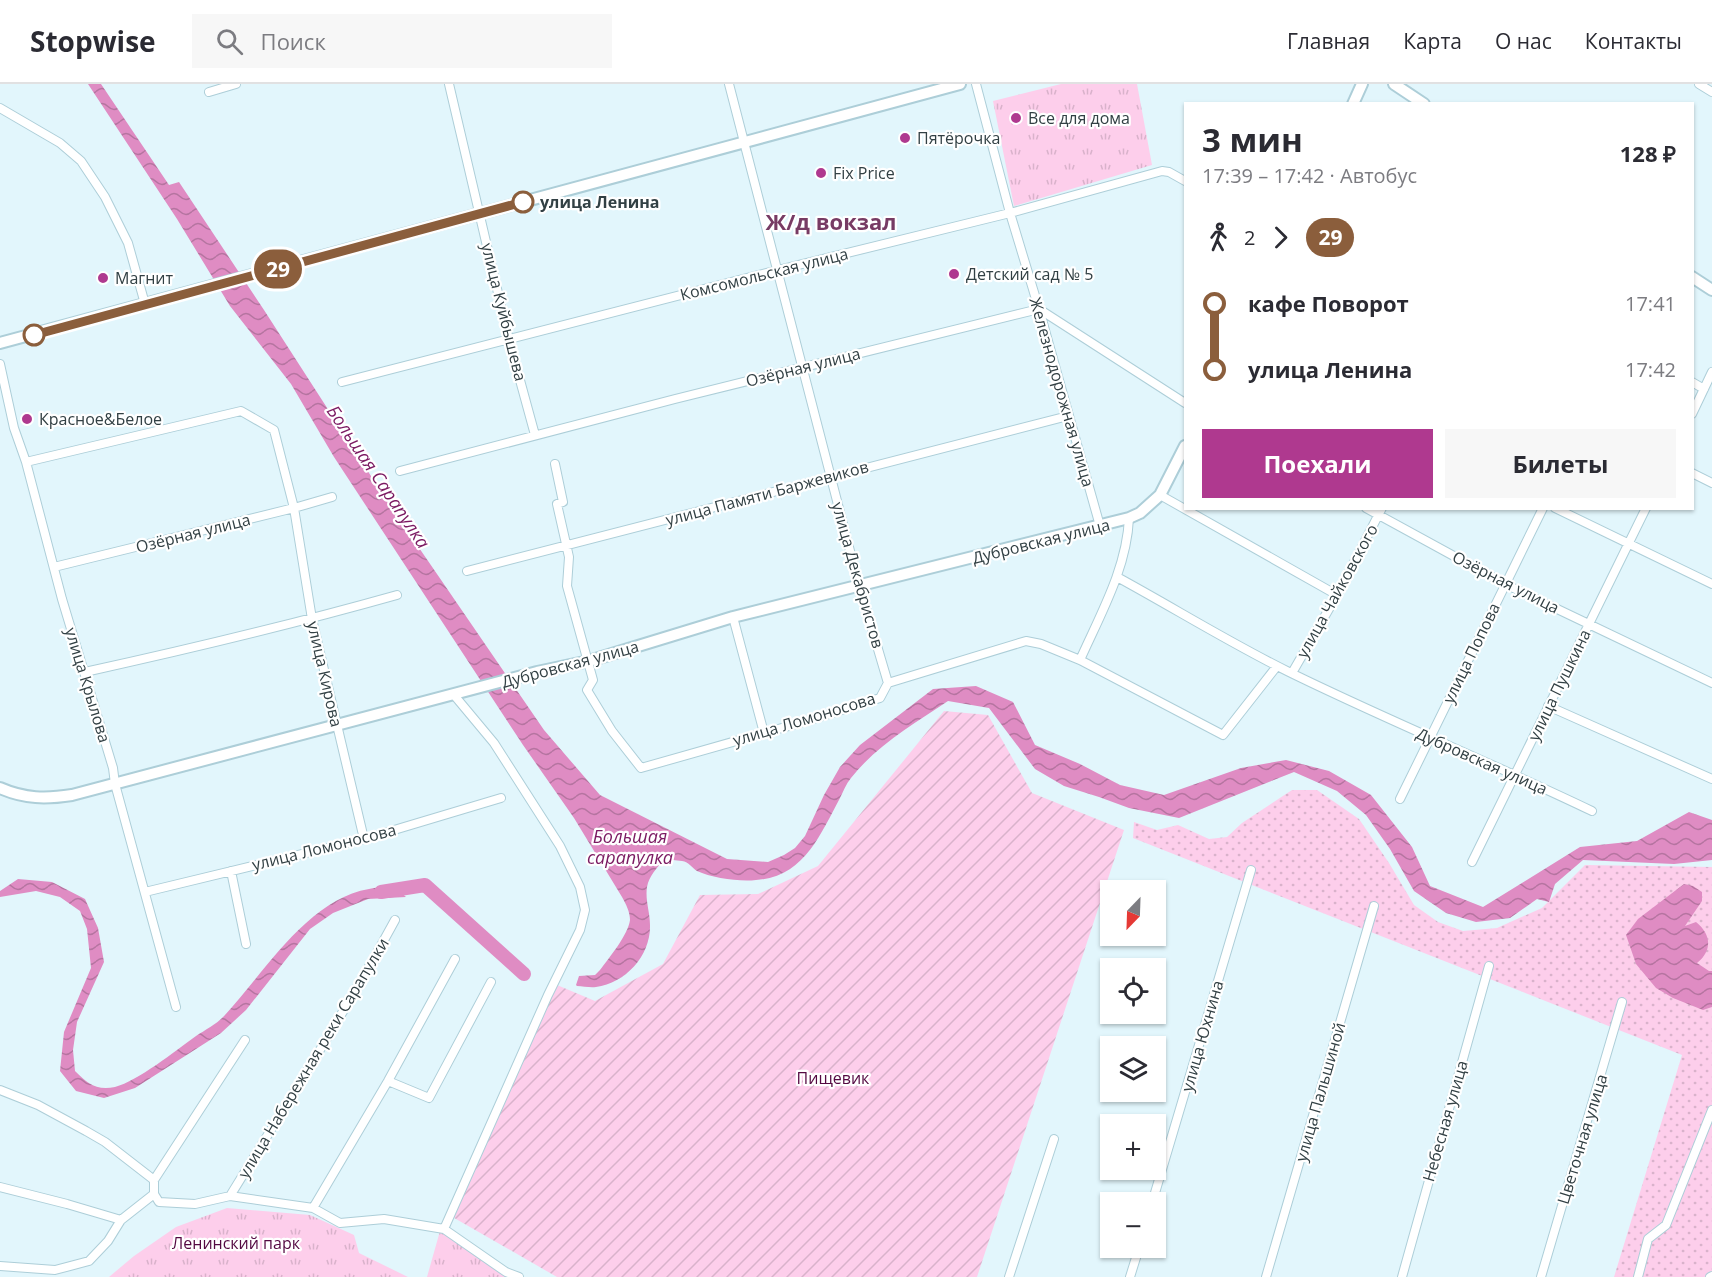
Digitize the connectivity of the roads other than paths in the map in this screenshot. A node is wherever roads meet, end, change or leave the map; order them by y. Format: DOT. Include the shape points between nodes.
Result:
graph roads {
  1 [pos="236,84"];
  2 [pos="449,84"];
  3 [pos="729,84"];
  4 [pos="960,84"];
  5 [pos="976,84"];
  6 [pos="1362,84"];
  7 [pos="1394,84"];
  8 [pos="1699,84"];
  9 [pos="209,92"];
  10 [pos="1712,92"];
  11 [pos="1354,102"];
  12 [pos="1421,102"];
  13 [pos="0,108"];
  14 [pos="744,142"];
  15 [pos="1184,180"];
  16 [pos="481,213"];
  17 [pos="1010,213"];
  18 [pos="778,270"];
  19 [pos="1694,278"];
  20 [pos="1712,290"];
  21 [pos="145,304"];
  22 [pos="1039,309"];
  23 [pos="509,340"];
  24 [pos="0,344"];
  25 [pos="0,364"];
  26 [pos="803,367"];
  27 [pos="1711,376"];
  28 [pos="342,382"];
  29 [pos="1694,383"];
  30 [pos="1704,389"];
  31 [pos="1184,402"];
  32 [pos="1694,410"];
  33 [pos="1068,416"];
  34 [pos="535,435"];
  35 [pos="1184,448"];
  36 [pos="26,462"];
  37 [pos="555,464"];
  38 [pos="400,471"];
  39 [pos="1694,474"];
  40 [pos="830,476"];
  41 [pos="1712,483"];
  42 [pos="1160,495"];
  43 [pos="332,497"];
  44 [pos="294,508"];
  45 [pos="1184,509"];
  46 [pos="1187,510"];
  47 [pos="1542,510"];
  48 [pos="1558,510"];
  49 [pos="1645,510"];
  50 [pos="1380,512"];
  51 [pos="1129,518"];
  52 [pos="1100,526"];
  53 [pos="1628,544"];
  54 [pos="567,546"];
  55 [pos="54,567"];
  56 [pos="467,571"];
  57 [pos="1117,577"];
  58 [pos="1505,584"];
  59 [pos="1712,584"];
  60 [pos="859,586"];
  61 [pos="397,595"];
  62 [pos="1337,595"];
  63 [pos="734,617"];
  64 [pos="312,619"];
  65 [pos="1589,624"];
  66 [pos="589,660"];
  67 [pos="1080,660"];
  68 [pos="1277,666"];
  69 [pos="84,672"];
  70 [pos="1292,673"];
  71 [pos="888,683"];
  72 [pos="1712,683"];
  73 [pos="459,693"];
  74 [pos="1548,706"];
  75 [pos="337,725"];
  76 [pos="764,733"];
  77 [pos="1430,737"];
  78 [pos="1515,774"];
  79 [pos="1712,779"];
  80 [pos="115,784"];
  81 [pos="0,788"];
  82 [pos="501,798"];
  83 [pos="1400,799"];
  84 [pos="1592,811"];
  85 [pos="364,839"];
  86 [pos="1472,862"];
  87 [pos="1251,870"];
  88 [pos="231,871"];
  89 [pos="145,892"];
  90 [pos="1374,906"];
  91 [pos="395,920"];
  92 [pos="246,944"];
  93 [pos="455,959"];
  94 [pos="1489,966"];
  95 [pos="491,982"];
  96 [pos="1623,1002"];
  97 [pos="176,1007"];
  98 [pos="245,1040"];
  99 [pos="388,1081"];
  100 [pos="0,1090"];
  101 [pos="1712,1110"];
  102 [pos="1054,1139"];
  103 [pos="154,1180"];
  104 [pos="0,1187"];
  105 [pos="1155,1192"];
  106 [pos="154,1194"];
  107 [pos="230,1196"];
  108 [pos="313,1208"];
  109 [pos="121,1220"];
  110 [pos="444,1229"];
  111 [pos="1136,1258"];
  112 [pos="0,1266"];
  113 [pos="519,1277"];
  114 [pos="1009,1277"];
  115 [pos="1130,1277"];
  116 [pos="1266,1277"];
  117 [pos="1402,1277"];
  118 [pos="1541,1277"];
  119 [pos="1638,1277"];
  1 -- 9 [label="street"];
  2 -- 16 [label="street, улица Куйбышева"];
  3 -- 14 [label="street, улица Декабристов"];
  4 -- 14 [label="street"];
  5 -- 17 [label="street, Железнодорожная улица"];
  6 -- 11 [label="street"];
  7 -- 12 [label="street"];
  8 -- 10 [label="street"];
  13 -- 21 [label="street" via="60,143 81,161 128,243"];
  14 -- 16 [label="street"];
  14 -- 18 [label="street, улица Декабристов"];
  15 -- 17 [label="street, Комсомольская улица" via="1162,171"];
  16 -- 21 [label="street"];
  16 -- 23 [label="street, улица Куйбышева"];
  17 -- 18 [label="street, Комсомольская улица"];
  17 -- 22 [label="street, Железнодорожная улица"];
  18 -- 23 [label="street, Комсомольская улица"];
  18 -- 26 [label="street, улица Декабристов"];
  19 -- 20 [label="street"];
  21 -- 24 [label="street"];
  22 -- 26 [label="street, Озёрная улица"];
  22 -- 31 [label="street"];
  22 -- 33 [label="street, Железнодорожная улица"];
  23 -- 28 [label="street, Комсомольская улица"];
  23 -- 34 [label="street, улица Куйбышева"];
  25 -- 36 [label="street, улица Крылова"];
  26 -- 34 [label="street, Озёрная улица"];
  26 -- 40 [label="street, улица Декабристов"];
  27 -- 30 [label="street"];
  29 -- 30 [label="street"];
  30 -- 32 [label="street"];
  33 -- 40 [label="street, улица Памяти Баржевиков"];
  33 -- 52 [label="street, Железнодорожная улица"];
  34 -- 38 [label="street, Озёрная улица"];
  35 -- 42 [label="street"];
  36 -- 44 [label="street" via="241,411 274,430"];
  36 -- 55 [label="street, улица Крылова"];
  37 -- 54 [label="street" via="563,502 557,504"];
  39 -- 41 [label="street"];
  40 -- 54 [label="street, улица Памяти Баржевиков"];
  40 -- 60 [label="street, улица Декабристов"];
  42 -- 45 [label="street"];
  42 -- 51 [label="street, Дубровская улица"];
  43 -- 44 [label="street, Озёрная улица"];
  44 -- 55 [label="street, Озёрная улица"];
  44 -- 64 [label="street, улица Кирова"];
  46 -- 62 [label="street"];
  47 -- 58 [label="street, улица Попова"];
  48 -- 53 [label="street"];
  49 -- 53 [label="street, улица Пушкина"];
  50 -- 58 [label="street, Озёрная улица"];
  50 -- 62 [label="street, улица Чайковского"];
  51 -- 52 [label="street, Дубровская улица"];
  51 -- 57 [label="street" via="1128,539"];
  52 -- 60 [label="street, Дубровская улица"];
  53 -- 59 [label="street"];
  53 -- 65 [label="street, улица Пушкина"];
  54 -- 56 [label="street, улица Памяти Баржевиков"];
  54 -- 66 [label="street" via="567,586"];
  55 -- 69 [label="street, улица Крылова"];
  57 -- 67 [label="street"];
  57 -- 68 [label="street, Дубровская улица"];
  58 -- 65 [label="street, Озёрная улица"];
  58 -- 77 [label="street, улица Попова"];
  60 -- 63 [label="street, Дубровская улица"];
  60 -- 71 [label="street, улица Декабристов"];
  61 -- 64 [label="street"];
  62 -- 70 [label="street, улица Чайковского"];
  63 -- 66 [label="street, Дубровская улица"];
  63 -- 76 [label="street"];
  64 -- 69 [label="street"];
  64 -- 75 [label="street, улица Кирова"];
  65 -- 72 [label="street, Озёрная улица"];
  65 -- 74 [label="street, улица Пушкина"];
  66 -- 73 [label="street, Дубровская улица"];
  66 -- 76 [label="street, улица Ломоносова" via="594,680 587,690 641,768"];
  67 -- 68 [label="street, улица Ломоносова" via="1223,735"];
  67 -- 71 [label="street, улица Ломоносова" via="1026,641"];
  68 -- 70 [label="street, Дубровская улица"];
  69 -- 80 [label="street, улица Крылова"];
  70 -- 77 [label="street, Дубровская улица"];
  71 -- 76 [label="street, улица Ломоносова" via="880,698"];
  73 -- 75 [label="street, Дубровская улица"];
  73 -- 110 [label="street" via="560,846 580,887 585,910 580,930"];
  74 -- 78 [label="street, улица Пушкина"];
  74 -- 79 [label="street"];
  75 -- 80 [label="street, Дубровская улица"];
  75 -- 85 [label="street, улица Кирова"];
  77 -- 78 [label="street, Дубровская улица"];
  77 -- 83 [label="street, улица Попова"];
  78 -- 84 [label="street, Дубровская улица"];
  78 -- 86 [label="street, улица Пушкина"];
  80 -- 81 [label="street, Дубровская улица" via="47,799 15,795"];
  80 -- 89 [label="street, улица Крылова"];
  82 -- 85 [label="street, улица Ломоносова"];
  85 -- 88 [label="street, улица Ломоносова"];
  87 -- 105 [label="street, улица Юхнина"];
  88 -- 89 [label="street, улица Ломоносова"];
  88 -- 92 [label="street"];
  89 -- 97 [label="street, улица Крылова"];
  90 -- 116 [label="street, улица Пальшиной"];
  91 -- 107 [label="street, улица Набережная реки Сарапулки"];
  93 -- 99 [label="street"];
  94 -- 117 [label="street, Небесная улица"];
  95 -- 99 [label="street" via="429,1098"];
  96 -- 118 [label="street, Цветочная улица"];
  98 -- 103 [label="street"];
  99 -- 108 [label="street"];
  100 -- 103 [label="street" via="38,1105 105,1142"];
  101 -- 119 [label="street" via="1666,1225 1648,1239"];
  102 -- 114 [label="street"];
  103 -- 106 [label="street"];
  104 -- 109 [label="street"];
  106 -- 107 [label="street, улица Набережная реки Сарапулки" via="159,1202 195,1204"];
  106 -- 109 [label="street"];
  107 -- 108 [label="street, улица Набережная реки Сарапулки"];
  108 -- 110 [label="street, улица Набережная реки Сарапулки" via="340,1223 384,1219"];
  109 -- 112 [label="street" via="89,1261 55,1270"];
  110 -- 113 [label="street"];
  111 -- 115 [label="street"];
}
